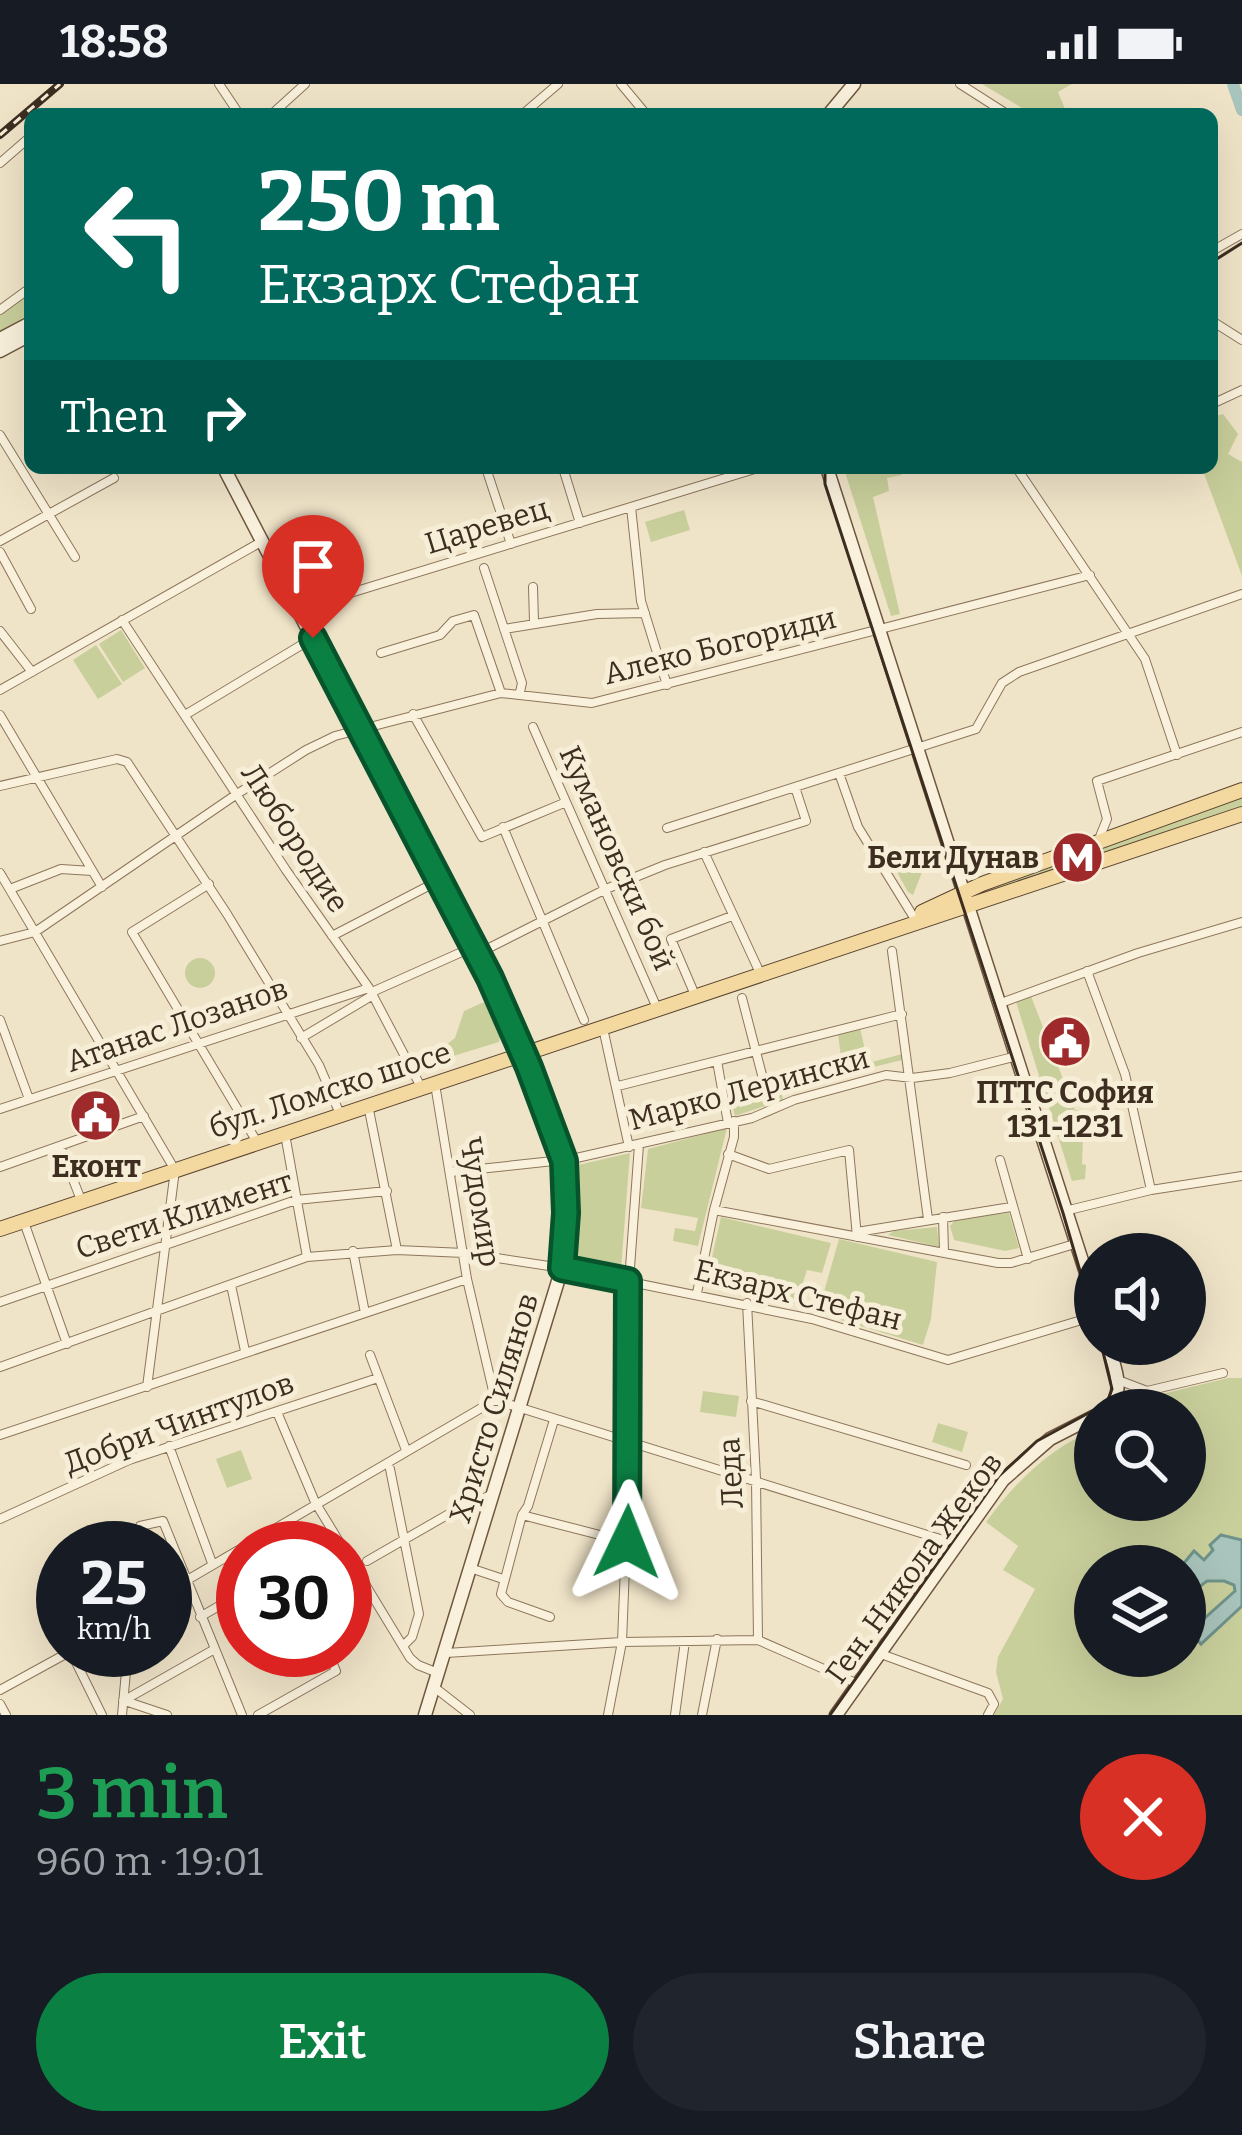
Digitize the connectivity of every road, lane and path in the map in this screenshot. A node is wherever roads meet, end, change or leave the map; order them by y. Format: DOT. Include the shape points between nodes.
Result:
graph roads {
  1 [pos="304,84"];
  2 [pos="558,84"];
  3 [pos="621,84"];
  4 [pos="960,84"];
  5 [pos="278,108"];
  6 [pos="531,108"];
  7 [pos="641,108"];
  8 [pos="998,108"];
  9 [pos="24,142"];
  10 [pos="0,163"];
  11 [pos="0,435"];
  12 [pos="24,473"];
  13 [pos="25,474"];
  14 [pos="227,474"];
  15 [pos="488,474"];
  16 [pos="565,474"];
  17 [pos="738,474"];
  18 [pos="829,474"];
  19 [pos="1024,474"];
  20 [pos="114,478"];
  21 [pos="631,507"];
  22 [pos="50,514"];
  23 [pos="580,523"];
  24 [pos="0,541"];
  25 [pos="262,541"];
  26 [pos="511,544"];
  27 [pos="0,552"];
  28 [pos="75,557"];
  29 [pos="484,568"];
  30 [pos="1090,575"];
  31 [pos="533,586"];
  32 [pos="1242,594"];
  33 [pos="31,609"];
  34 [pos="298,609"];
  35 [pos="646,613"];
  36 [pos="122,620"];
  37 [pos="534,622"];
  38 [pos="504,629"];
  39 [pos="0,631"];
  40 [pos="880,632"];
  41 [pos="1130,634"];
  42 [pos="313,638"];
  43 [pos="381,653"];
  44 [pos="32,672"];
  45 [pos="667,686"];
  46 [pos="521,687"];
  47 [pos="0,690"];
  48 [pos="501,692"];
  49 [pos="413,714"];
  50 [pos="0,715"];
  51 [pos="185,715"];
  52 [pos="359,728"];
  53 [pos="533,728"];
  54 [pos="1242,732"];
  55 [pos="917,749"];
  56 [pos="1177,755"];
  57 [pos="839,773"];
  58 [pos="38,776"];
  59 [pos="0,787"];
  60 [pos="795,787"];
  61 [pos="1242,790"];
  62 [pos="237,794"];
  63 [pos="564,803"];
  64 [pos="1242,814"];
  65 [pos="503,827"];
  66 [pos="667,828"];
  67 [pos="176,836"];
  68 [pos="1094,844"];
  69 [pos="703,851"];
  70 [pos="92,871"];
  71 [pos="0,873"];
  72 [pos="440,880"];
  73 [pos="209,884"];
  74 [pos="102,887"];
  75 [pos="10,889"];
  76 [pos="606,889"];
  77 [pos="966,898"];
  78 [pos="733,916"];
  79 [pos="913,916"];
  80 [pos="543,920"];
  81 [pos="1242,922"];
  82 [pos="35,932"];
  83 [pos="881,932"];
  84 [pos="332,936"];
  85 [pos="0,941"];
  86 [pos="475,950"];
  87 [pos="892,951"];
  88 [pos="1087,971"];
  89 [pos="760,973"];
  90 [pos="371,992"];
  91 [pos="694,995"];
  92 [pos="742,998"];
  93 [pos="1000,1003"];
  94 [pos="657,1008"];
  95 [pos="285,1013"];
  96 [pos="902,1014"];
  97 [pos="0,1020"];
  98 [pos="584,1020"];
  99 [pos="603,1026"];
  100 [pos="301,1038"];
  101 [pos="199,1042"];
  102 [pos="755,1052"];
  103 [pos="524,1054"];
  104 [pos="1018,1055"];
  105 [pos="717,1061"];
  106 [pos="119,1072"];
  107 [pos="912,1078"];
  108 [pos="428,1085"];
  109 [pos="618,1086"];
  110 [pos="768,1098"];
  111 [pos="28,1099"];
  112 [pos="368,1105"];
  113 [pos="0,1109"];
  114 [pos="340,1114"];
  115 [pos="144,1116"];
  116 [pos="731,1122"];
  117 [pos="285,1133"];
  118 [pos="257,1142"];
  119 [pos="60,1146"];
  120 [pos="634,1146"];
  121 [pos="728,1154"];
  122 [pos="1000,1160"];
  123 [pos="564,1161"];
  124 [pos="0,1167"];
  125 [pos="175,1170"];
  126 [pos="452,1172"];
  127 [pos="1242,1173"];
  128 [pos="1150,1190"];
  129 [pos="387,1191"];
  130 [pos="296,1200"];
  131 [pos="82,1202"];
  132 [pos="1012,1208"];
  133 [pos="714,1210"];
  134 [pos="1069,1210"];
  135 [pos="943,1217"];
  136 [pos="928,1219"];
  137 [pos="23,1221"];
  138 [pos="0,1229"];
  139 [pos="1075,1233"];
  140 [pos="857,1234"];
  141 [pos="163,1244"];
  142 [pos="1074,1245"];
  143 [pos="397,1250"];
  144 [pos="353,1251"];
  145 [pos="944,1252"];
  146 [pos="464,1253"];
  147 [pos="307,1257"];
  148 [pos="1028,1259"];
  149 [pos="562,1268"];
  150 [pos="467,1279"];
  151 [pos="628,1281"];
  152 [pos="231,1285"];
  153 [pos="47,1286"];
  154 [pos="697,1293"];
  155 [pos="0,1302"];
  156 [pos="747,1304"];
  157 [pos="154,1313"];
  158 [pos="365,1313"];
  159 [pos="1074,1322"];
  160 [pos="67,1344"];
  161 [pos="245,1351"];
  162 [pos="370,1355"];
  163 [pos="1114,1365"];
  164 [pos="0,1367"];
  165 [pos="1223,1373"];
  166 [pos="378,1378"];
  167 [pos="1118,1380"];
  168 [pos="147,1387"];
  169 [pos="1118,1389"];
  170 [pos="495,1400"];
  171 [pos="751,1401"];
  172 [pos="519,1408"];
  173 [pos="277,1412"];
  174 [pos="554,1420"];
  175 [pos="1074,1427"];
  176 [pos="0,1435"];
  177 [pos="630,1441"];
  178 [pos="169,1446"];
  179 [pos="406,1450"];
  180 [pos="966,1465"];
  181 [pos="391,1469"];
  182 [pos="757,1479"];
  183 [pos="493,1494"];
  184 [pos="315,1502"];
  185 [pos="522,1515"];
  186 [pos="0,1519"];
  187 [pos="327,1521"];
  188 [pos="404,1541"];
  189 [pos="627,1542"];
  190 [pos="956,1544"];
  191 [pos="372,1559"];
  192 [pos="212,1563"];
  193 [pos="470,1568"];
  194 [pos="192,1576"];
  195 [pos="502,1579"];
  196 [pos="372,1595"];
  197 [pos="192,1596"];
  198 [pos="216,1608"];
  199 [pos="200,1617"];
  200 [pos="550,1617"];
  201 [pos="717,1640"];
  202 [pos="758,1640"];
  203 [pos="685,1641"];
  204 [pos="622,1642"];
  205 [pos="403,1646"];
  206 [pos="213,1650"];
  207 [pos="444,1653"];
  208 [pos="880,1653"];
  209 [pos="36,1670"];
  210 [pos="84,1677"];
  211 [pos="125,1677"];
  212 [pos="324,1677"];
  213 [pos="436,1680"];
  214 [pos="858,1684"];
  215 [pos="0,1690"];
  216 [pos="123,1701"];
  217 [pos="0,1704"];
  218 [pos="6,1715"];
  219 [pos="102,1715"];
  220 [pos="122,1715"];
  221 [pos="167,1715"];
  222 [pos="242,1715"];
  223 [pos="258,1715"];
  224 [pos="425,1715"];
  225 [pos="470,1715"];
  226 [pos="608,1715"];
  227 [pos="675,1715"];
  228 [pos="702,1715"];
  229 [pos="836,1715"];
  230 [pos="988,1715"];
  1 -- 5 [label="street"];
  2 -- 6 [label="street"];
  3 -- 7 [label="street"];
  4 -- 8 [label="street"];
  9 -- 10 [label="street"];
  11 -- 12 [label="street"];
  13 -- 22 [label="street"];
  14 -- 25 [label="street, Христо Силянов"];
  15 -- 26 [label="street"];
  16 -- 23 [label="street"];
  17 -- 21 [label="street, Царевец"];
  18 -- 40 [label="street"];
  19 -- 30 [label="street"];
  20 -- 22 [label="street"];
  21 -- 23 [label="street, Царевец"];
  21 -- 35 [label="street"];
  22 -- 24 [label="street"];
  22 -- 28 [label="street"];
  23 -- 26 [label="street, Царевец"];
  25 -- 34 [label="street, Христо Силянов"];
  25 -- 36 [label="street"];
  26 -- 34 [label="street, Царевец"];
  27 -- 33 [label="street"];
  29 -- 38 [label="street"];
  30 -- 40 [label="street, Алеко Богориди"];
  30 -- 41 [label="street"];
  31 -- 37 [label="street"];
  32 -- 41 [label="street"];
  34 -- 42 [label="street, Христо Силянов"];
  35 -- 37 [label="street"];
  35 -- 45 [label="street"];
  36 -- 44 [label="street"];
  36 -- 51 [label="street, Любородие"];
  37 -- 38 [label="street"];
  38 -- 46 [label="street"];
  39 -- 44 [label="street"];
  40 -- 45 [label="street, Алеко Богориди"];
  40 -- 55 [label="street"];
  41 -- 55 [label="street" via="1019,672 1002,683 976,729"];
  41 -- 56 [label="street"];
  42 -- 51 [label="street"];
  42 -- 52 [label="street, Христо Силянов"];
  43 -- 48 [label="street" via="474,615"];
  44 -- 47 [label="street"];
  45 -- 46 [label="street, Алеко Богориди" via="584,703"];
  46 -- 48 [label="street, Алеко Богориди"];
  48 -- 49 [label="street, Алеко Богориди"];
  49 -- 52 [label="street, Алеко Богориди"];
  49 -- 65 [label="street" via="482,837"];
  50 -- 58 [label="street"];
  51 -- 62 [label="street, Любородие"];
  52 -- 62 [label="street, Алеко Богориди" via="320,742"];
  52 -- 72 [label="street, Христо Силянов"];
  53 -- 63 [label="street, Кумановски бой"];
  54 -- 56 [label="street"];
  55 -- 57 [label="street"];
  55 -- 77 [label="street"];
  56 -- 68 [label="street" via="1097,781 1107,823"];
  57 -- 60 [label="street"];
  57 -- 79 [label="street" via="858,827"];
  58 -- 59 [label="street"];
  58 -- 67 [label="street" via="123,758"];
  58 -- 70 [label="street"];
  60 -- 66 [label="street"];
  60 -- 69 [label="street" via="806,821"];
  61 -- 68 [label="main road, бул. Ломско шосе"];
  62 -- 67 [label="street, Алеко Богориди"];
  62 -- 84 [label="street, Любородие"];
  63 -- 65 [label="street"];
  63 -- 76 [label="street, Кумановски бой"];
  64 -- 77 [label="main road, бул. Ломско шосе"];
  65 -- 80 [label="street"];
  67 -- 73 [label="street"];
  67 -- 74 [label="street, Алеко Богориди"];
  68 -- 77 [label="main road, бул. Ломско шосе"];
  69 -- 76 [label="street"];
  69 -- 78 [label="street"];
  70 -- 74 [label="street"];
  70 -- 75 [label="street" via="61,869"];
  71 -- 75 [label="street"];
  72 -- 84 [label="street"];
  72 -- 86 [label="street, Христо Силянов"];
  73 -- 95 [label="street"];
  73 -- 101 [label="street" via="131,932"];
  74 -- 82 [label="street, Алеко Богориди"];
  75 -- 82 [label="street"];
  76 -- 80 [label="street"];
  76 -- 94 [label="street, Кумановски бой"];
  77 -- 79 [label="main road, бул. Ломско шосе"];
  77 -- 83 [label="main road, бул. Ломско шосе"];
  77 -- 93 [label="street"];
  78 -- 89 [label="street"];
  78 -- 91 [label="street" via="671,939"];
  79 -- 83 [label="main road, бул. Ломско шосе"];
  80 -- 86 [label="street"];
  80 -- 98 [label="street"];
  81 -- 88 [label="street"];
  82 -- 85 [label="street, Алеко Богориди"];
  82 -- 106 [label="street"];
  83 -- 89 [label="main road, бул. Ломско шосе"];
  84 -- 90 [label="street, Любородие"];
  86 -- 90 [label="street"];
  86 -- 103 [label="street, Христо Силянов"];
  87 -- 96 [label="street"];
  88 -- 93 [label="street"];
  88 -- 128 [label="street" via="1125,1074"];
  89 -- 91 [label="main road, бул. Ломско шосе"];
  90 -- 95 [label="street, Атанас Лозанов"];
  90 -- 100 [label="street"];
  90 -- 108 [label="street, Любородие"];
  91 -- 94 [label="main road, бул. Ломско шосе"];
  92 -- 102 [label="street"];
  93 -- 104 [label="street"];
  94 -- 99 [label="main road, бул. Ломско шосе"];
  95 -- 100 [label="street"];
  95 -- 101 [label="street, Атанас Лозанов"];
  96 -- 102 [label="street"];
  96 -- 107 [label="street"];
  97 -- 111 [label="street"];
  99 -- 103 [label="main road, бул. Ломско шосе"];
  99 -- 109 [label="street"];
  100 -- 114 [label="street"];
  101 -- 106 [label="street, Атанас Лозанов"];
  101 -- 118 [label="street"];
  102 -- 105 [label="street"];
  102 -- 110 [label="street"];
  103 -- 108 [label="main road, бул. Ломско шосе"];
  103 -- 123 [label="street, Христо Силянов"];
  104 -- 107 [label="street, Марко Лерински"];
  104 -- 134 [label="street"];
  105 -- 109 [label="street"];
  105 -- 116 [label="street"];
  106 -- 111 [label="street, Атанас Лозанов"];
  106 -- 115 [label="street"];
  107 -- 116 [label="street, Марко Лерински" via="886,1075"];
  107 -- 136 [label="street"];
  108 -- 112 [label="main road, бул. Ломско шосе"];
  108 -- 126 [label="street, Чудомир"];
  109 -- 120 [label="street"];
  111 -- 113 [label="street, Атанас Лозанов"];
  112 -- 114 [label="main road, бул. Ломско шосе"];
  112 -- 129 [label="street"];
  114 -- 117 [label="main road, бул. Ломско шосе"];
  115 -- 119 [label="street"];
  115 -- 125 [label="street"];
  116 -- 120 [label="street, Марко Лерински"];
  116 -- 121 [label="street"];
  117 -- 118 [label="main road, бул. Ломско шосе"];
  117 -- 130 [label="street"];
  118 -- 125 [label="main road, бул. Ломско шосе"];
  119 -- 124 [label="street"];
  119 -- 131 [label="street"];
  120 -- 123 [label="street, Марко Лерински"];
  120 -- 151 [label="street"];
  121 -- 133 [label="street"];
  121 -- 140 [label="street" via="769,1169 844,1148"];
  122 -- 132 [label="street"];
  123 -- 126 [label="street, Марко Лерински"];
  123 -- 149 [label="street, Христо Силянов"];
  125 -- 131 [label="main road, бул. Ломско шосе"];
  125 -- 141 [label="street"];
  126 -- 146 [label="street, Чудомир"];
  127 -- 128 [label="street"];
  128 -- 134 [label="street"];
  129 -- 130 [label="street, Свети Климент"];
  129 -- 143 [label="street"];
  130 -- 141 [label="street, Свети Климент"];
  130 -- 147 [label="street"];
  131 -- 137 [label="main road, бул. Ломско шосе"];
  132 -- 135 [label="street"];
  132 -- 148 [label="street"];
  133 -- 140 [label="street"];
  133 -- 154 [label="street"];
  134 -- 139 [label="street"];
  135 -- 136 [label="street"];
  135 -- 145 [label="street"];
  136 -- 140 [label="street"];
  137 -- 138 [label="main road, бул. Ломско шосе"];
  137 -- 153 [label="street"];
  140 -- 145 [label="street"];
  141 -- 153 [label="street, Свети Климент"];
  141 -- 157 [label="street"];
  142 -- 148 [label="street"];
  143 -- 144 [label="street, Екзарх Стефан"];
  143 -- 146 [label="street, Екзарх Стефан"];
  144 -- 147 [label="street, Екзарх Стефан"];
  144 -- 158 [label="street"];
  145 -- 148 [label="street" via="998,1263"];
  146 -- 149 [label="street, Екзарх Стефан"];
  146 -- 150 [label="street, Чудомир"];
  147 -- 152 [label="street, Екзарх Стефан"];
  149 -- 151 [label="street, Екзарх Стефан"];
  149 -- 172 [label="street, Христо Силянов"];
  150 -- 158 [label="street"];
  150 -- 170 [label="street, Чудомир"];
  151 -- 154 [label="street, Екзарх Стефан"];
  151 -- 177 [label="street"];
  152 -- 157 [label="street, Екзарх Стефан"];
  152 -- 161 [label="street"];
  153 -- 155 [label="street, Свети Климент"];
  153 -- 160 [label="street"];
  154 -- 156 [label="street, Екзарх Стефан"];
  156 -- 159 [label="street, Екзарх Стефан" via="948,1360"];
  156 -- 171 [label="street, Леда"];
  157 -- 160 [label="street, Екзарх Стефан"];
  157 -- 168 [label="street"];
  158 -- 161 [label="street"];
  160 -- 164 [label="street, Екзарх Стефан"];
  161 -- 168 [label="street"];
  162 -- 166 [label="street"];
  163 -- 167 [label="street"];
  165 -- 167 [label="street" via="1147,1391"];
  166 -- 173 [label="street, Добри Чинтулов"];
  166 -- 179 [label="street"];
  167 -- 169 [label="street"];
  168 -- 176 [label="street"];
  170 -- 172 [label="street"];
  170 -- 179 [label="street"];
  171 -- 180 [label="street"];
  171 -- 182 [label="street, Леда"];
  172 -- 174 [label="street"];
  172 -- 183 [label="street, Христо Силянов"];
  173 -- 178 [label="street, Добри Чинтулов"];
  173 -- 184 [label="street"];
  174 -- 177 [label="street"];
  174 -- 185 [label="street"];
  175 -- 190 [label="street, Ген. Никола Жеков" via="1013,1469"];
  177 -- 182 [label="street"];
  177 -- 189 [label="street"];
  178 -- 186 [label="street, Добри Чинтулов"];
  178 -- 192 [label="street"];
  179 -- 184 [label="street"];
  181 -- 188 [label="street"];
  182 -- 190 [label="street"];
  182 -- 202 [label="street, Леда"];
  183 -- 188 [label="street"];
  183 -- 193 [label="street, Христо Силянов"];
  184 -- 187 [label="street"];
  184 -- 192 [label="street"];
  185 -- 189 [label="street"];
  185 -- 195 [label="street"];
  188 -- 191 [label="street"];
  188 -- 205 [label="street" via="419,1613"];
  189 -- 204 [label="street"];
  190 -- 208 [label="street, Ген. Никола Жеков"];
  192 -- 194 [label="street"];
  193 -- 195 [label="street"];
  193 -- 207 [label="street, Христо Силянов"];
  195 -- 200 [label="street" via="503,1599"];
  196 -- 205 [label="street"];
  197 -- 199 [label="street"];
  198 -- 199 [label="street"];
  199 -- 206 [label="street"];
  201 -- 202 [label="street"];
  201 -- 203 [label="street"];
  201 -- 228 [label="street"];
  202 -- 214 [label="street"];
  203 -- 204 [label="street"];
  203 -- 227 [label="street"];
  204 -- 207 [label="street"];
  204 -- 226 [label="street"];
  205 -- 213 [label="street"];
  206 -- 216 [label="street"];
  206 -- 222 [label="street"];
  207 -- 213 [label="street, Христо Силянов"];
  208 -- 214 [label="street, Ген. Никола Жеков"];
  208 -- 230 [label="street" via="988,1693"];
  209 -- 215 [label="street"];
  210 -- 219 [label="street"];
  211 -- 216 [label="street"];
  212 -- 223 [label="street"];
  213 -- 224 [label="street, Христо Силянов"];
  213 -- 225 [label="street"];
  214 -- 229 [label="street, Ген. Никола Жеков"];
  216 -- 220 [label="street"];
  216 -- 221 [label="street"];
  217 -- 218 [label="street"];
}
